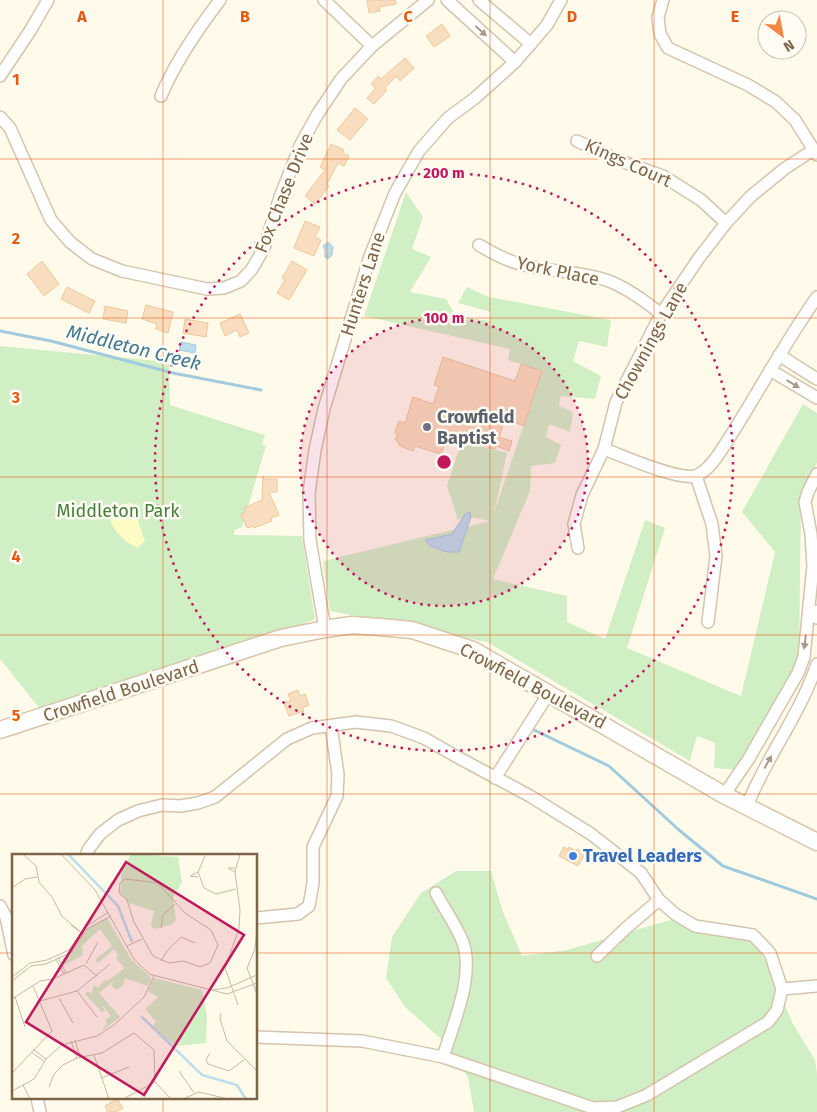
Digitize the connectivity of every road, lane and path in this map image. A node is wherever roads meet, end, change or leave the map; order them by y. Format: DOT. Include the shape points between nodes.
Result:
graph roads {
  1 [pos="48,0"];
  2 [pos="220,0"];
  3 [pos="324,0"];
  4 [pos="428,0"];
  5 [pos="447,0"];
  6 [pos="479,0"];
  7 [pos="561,0"];
  8 [pos="663,0"];
  9 [pos="531,44"];
  10 [pos="372,46"];
  11 [pos="515,62"];
  12 [pos="0,76"];
  13 [pos="161,96"];
  14 [pos="0,117"];
  15 [pos="577,141"];
  16 [pos="815,152"];
  17 [pos="726,223"];
  18 [pos="479,245"];
  19 [pos="817,297"];
  20 [pos="662,314"];
  21 [pos="779,355"];
  22 [pos="770,370"];
  23 [pos="817,379"];
  24 [pos="817,398"];
  25 [pos="604,449"];
  26 [pos="817,474"];
  27 [pos="696,476"];
  28 [pos="578,548"];
  29 [pos="814,614"];
  30 [pos="708,622"];
  31 [pos="325,629"];
  32 [pos="817,664"];
  33 [pos="549,693"];
  34 [pos="27,723"];
  35 [pos="331,726"];
  36 [pos="0,730"];
  37 [pos="0,736"];
  38 [pos="496,778"];
  39 [pos="724,795"];
  40 [pos="747,806"];
  41 [pos="817,842"];
  42 [pos="87,854"];
  43 [pos="436,893"];
  44 [pos="659,900"];
  45 [pos="0,906"];
  46 [pos="258,918"];
  47 [pos="12,946"];
  48 [pos="598,956"];
  49 [pos="817,986"];
  50 [pos="782,989"];
  51 [pos="258,1037"];
  52 [pos="443,1057"];
  1 -- 12 [label="street"];
  2 -- 13 [label="street" via="170,74"];
  3 -- 10 [label="street"];
  4 -- 10 [label="street, Fox Chase Drive"];
  5 -- 11 [label="street, one-way"];
  6 -- 9 [label="street"];
  7 -- 9 [label="street, Hunters Lane" via="547,25"];
  8 -- 16 [label="street" via="658,17 660,34 668,48 748,85 776,102 795,120"];
  9 -- 11 [label="street, Hunters Lane"];
  10 -- 14 [label="street, Fox Chase Drive" via="341,79 300,146 264,248 252,269 241,281 224,288 207,289 122,271 92,259 70,242 51,220 10,128"];
  11 -- 31 [label="street, Hunters Lane" via="448,118 419,151 395,193 370,256 324,409 309,493 310,540"];
  15 -- 17 [label="street, Kings Court" via="663,176 701,200"];
  16 -- 17 [label="street, Chownings Lane" via="784,169 750,197"];
  17 -- 20 [label="street, Chownings Lane"];
  18 -- 20 [label="street, York Place" via="504,259 531,267 574,272 609,282 631,292"];
  19 -- 21 [label="street"];
  20 -- 25 [label="street, Chownings Lane" via="616,402"];
  21 -- 22 [label="street"];
  21 -- 23 [label="street"];
  22 -- 24 [label="street, one-way"];
  22 -- 27 [label="street" via="723,448"];
  25 -- 27 [label="street" via="681,476"];
  25 -- 28 [label="street, Chownings Lane" via="582,495 574,524"];
  26 -- 29 [label="street" via="805,502 811,534"];
  27 -- 30 [label="street" via="712,524 716,556"];
  29 -- 39 [label="street, one-way" via="798,673"];
  31 -- 33 [label="main road, Crowfield Boulevard" via="352,625 412,630 473,650"];
  31 -- 34 [label="main road, Crowfield Boulevard" via="281,638"];
  40 -- 32 [label="street, one-way" via="754,787 805,696"];
  33 -- 38 [label="street"];
  33 -- 39 [label="main road, Crowfield Boulevard"];
  34 -- 36 [label="main road, Crowfield Boulevard"];
  34 -- 37 [label="main road, Crowfield Boulevard"];
  35 -- 38 [label="street" via="356,722 391,726 424,738"];
  35 -- 42 [label="street" via="312,728 287,739 215,797 180,806 162,805 118,820 100,834"];
  35 -- 46 [label="street" via="338,774 337,796 313,848 309,906 298,914"];
  38 -- 44 [label="street" via="591,834 641,873"];
  39 -- 40 [label="main road, Crowfield Boulevard"];
  40 -- 41 [label="main road, Crowfield Boulevard"];
  43 -- 52 [label="street" via="462,941 467,963 466,980"];
  44 -- 48 [label="street"];
  44 -- 50 [label="street" via="695,926 754,935 770,953"];
  45 -- 47 [label="street"];
  49 -- 50 [label="street"];
  50 -- 52 [label="street" via="777,1010 768,1022 647,1095 617,1107 593,1108"];
  51 -- 52 [label="street" via="362,1041"];
}
